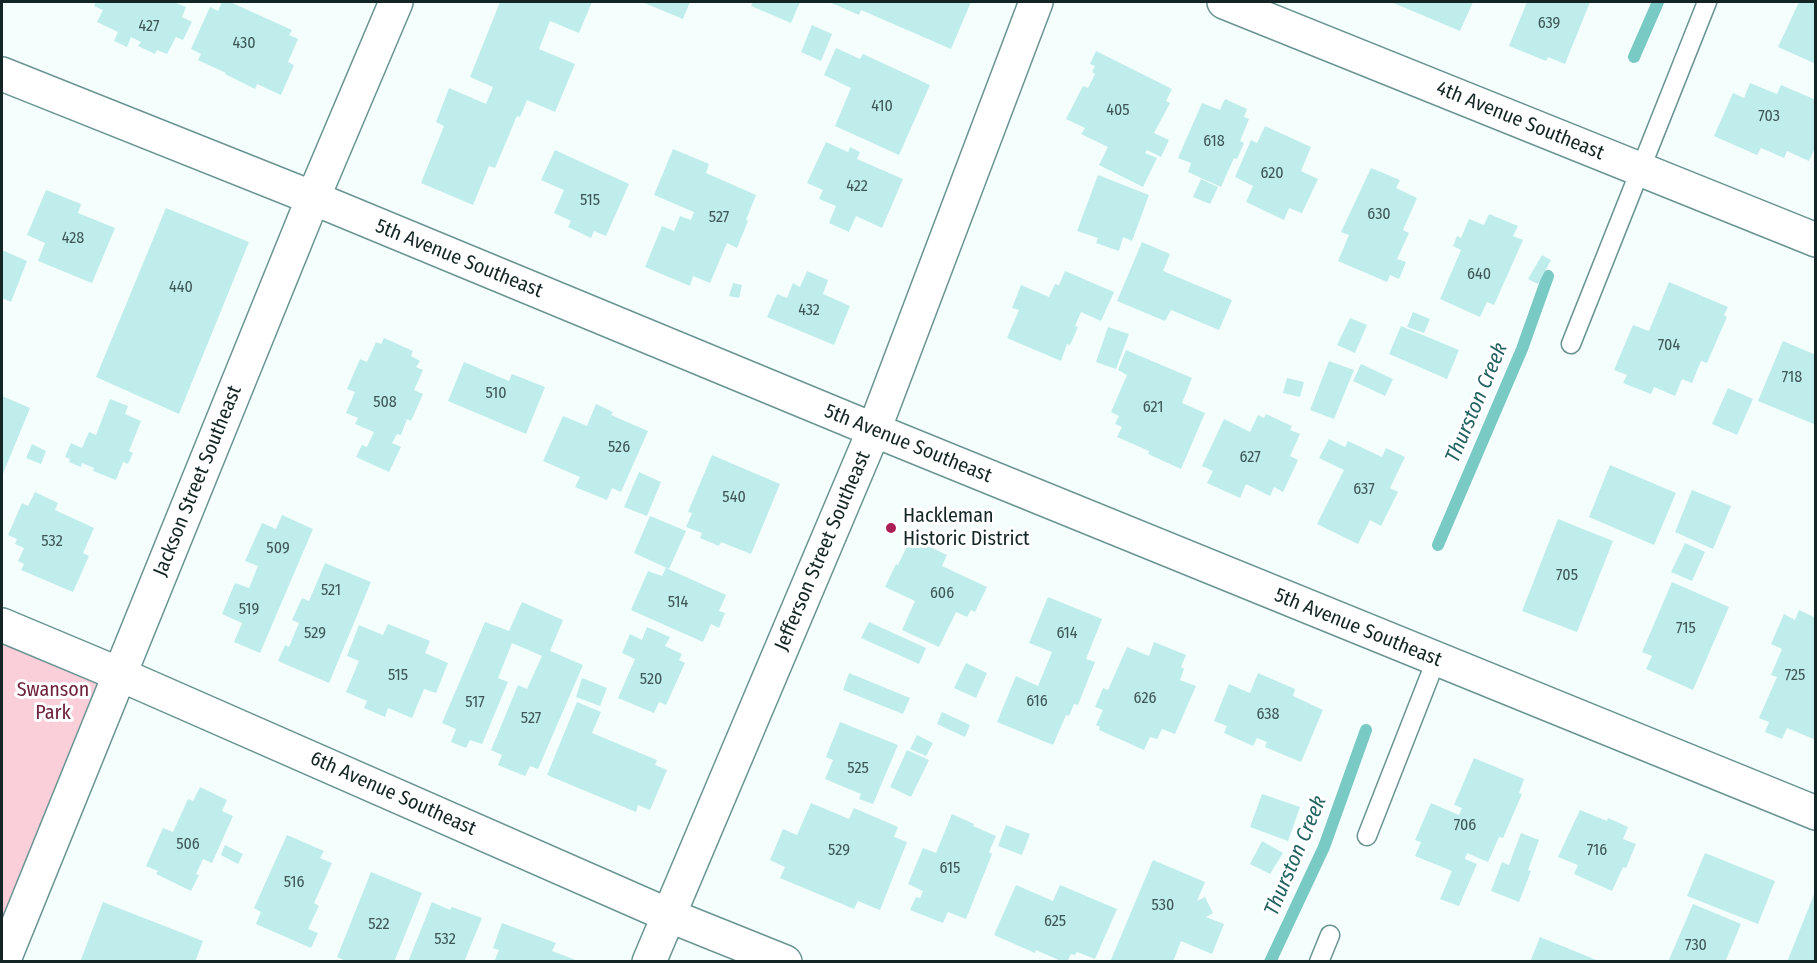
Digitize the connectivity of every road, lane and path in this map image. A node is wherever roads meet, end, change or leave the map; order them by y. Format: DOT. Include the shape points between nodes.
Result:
graph roads {
  1 [pos="396,2"];
  2 [pos="1036,2"];
  3 [pos="1224,2"];
  4 [pos="1707,2"];
  5 [pos="2,74"];
  6 [pos="1641,170"];
  7 [pos="313,198"];
  8 [pos="1815,240"];
  9 [pos="1571,344"];
  10 [pos="874,430"];
  11 [pos="2,625"];
  12 [pos="1436,660"];
  13 [pos="119,674"];
  14 [pos="1815,813"];
  15 [pos="1367,836"];
  16 [pos="668,915"];
  17 [pos="1330,935"];
  18 [pos="3,962"];
  19 [pos="649,962"];
  20 [pos="785,962"];
  21 [pos="1319,962"];
  1 -- 7 [label="street, Jackson Street Southeast"];
  2 -- 10 [label="street, Jefferson Street Southeast"];
  3 -- 6 [label="street, 4th Avenue Southeast"];
  4 -- 6 [label="lane"];
  5 -- 7 [label="street, 5th Avenue Southeast"];
  6 -- 8 [label="street, 4th Avenue Southeast"];
  6 -- 9 [label="lane"];
  7 -- 10 [label="street, 5th Avenue Southeast"];
  7 -- 13 [label="street, Jackson Street Southeast"];
  10 -- 12 [label="street, 5th Avenue Southeast"];
  10 -- 16 [label="street, Jefferson Street Southeast"];
  11 -- 13 [label="street, 6th Avenue Southeast"];
  12 -- 14 [label="street, 5th Avenue Southeast"];
  12 -- 15 [label="lane"];
  13 -- 16 [label="street, 6th Avenue Southeast"];
  13 -- 18 [label="street, Jackson Street Southeast"];
  16 -- 19 [label="street, Jefferson Street Southeast"];
  16 -- 20 [label="street, 6th Avenue Southeast"];
  17 -- 21 [label="lane"];
}
